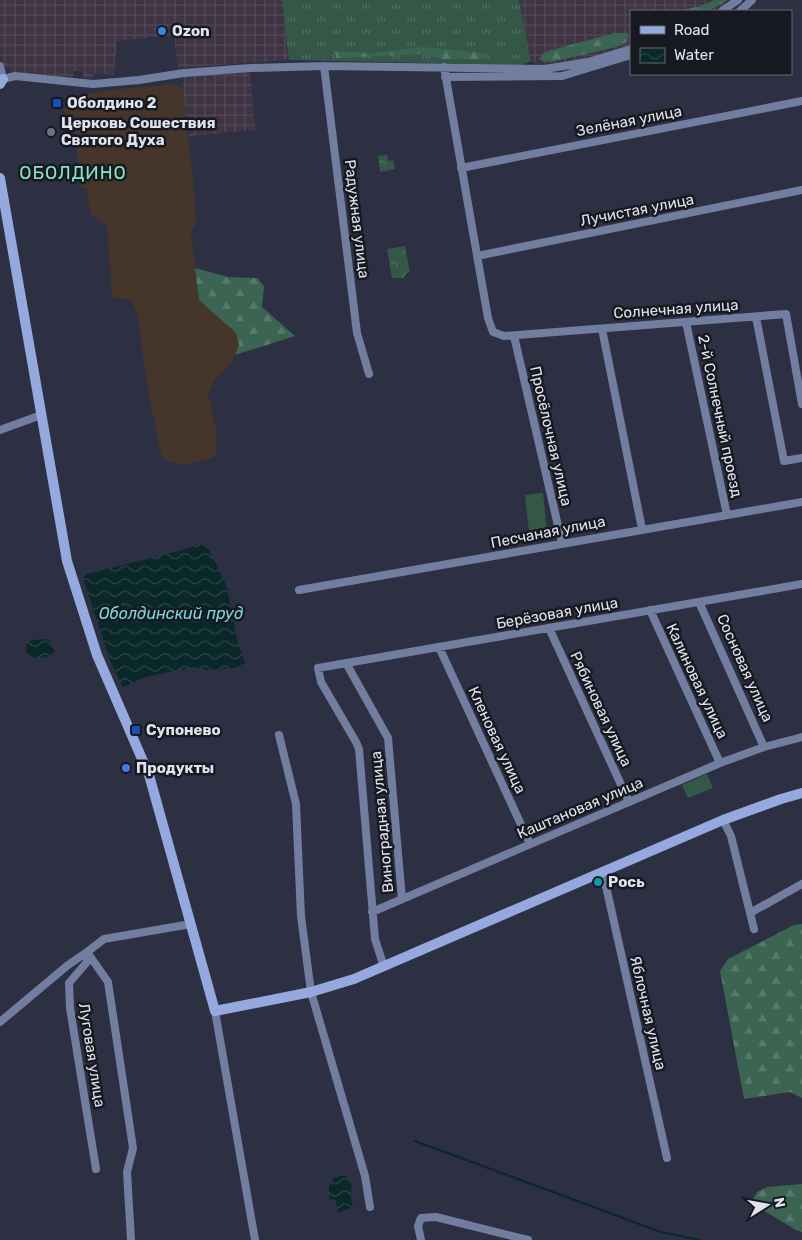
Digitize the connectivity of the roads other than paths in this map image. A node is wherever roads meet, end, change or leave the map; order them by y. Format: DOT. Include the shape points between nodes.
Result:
graph roads {
  1 [pos="738,0"];
  2 [pos="752,0"];
  3 [pos="723,10"];
  4 [pos="741,10"];
  5 [pos="630,49"];
  6 [pos="630,56"];
  7 [pos="0,66"];
  8 [pos="324,66"];
  9 [pos="444,67"];
  10 [pos="445,77"];
  11 [pos="1,82"];
  12 [pos="802,101"];
  13 [pos="462,168"];
  14 [pos="0,178"];
  15 [pos="802,190"];
  16 [pos="477,256"];
  17 [pos="756,317"];
  18 [pos="686,322"];
  19 [pos="602,329"];
  20 [pos="514,336"];
  21 [pos="369,374"];
  22 [pos="802,404"];
  23 [pos="41,415"];
  24 [pos="0,430"];
  25 [pos="802,458"];
  26 [pos="802,502"];
  27 [pos="727,515"];
  28 [pos="642,529"];
  29 [pos="562,543"];
  30 [pos="802,584"];
  31 [pos="299,590"];
  32 [pos="699,602"];
  33 [pos="650,610"];
  34 [pos="549,628"];
  35 [pos="439,647"];
  36 [pos="346,663"];
  37 [pos="278,735"];
  38 [pos="802,737"];
  39 [pos="764,747"];
  40 [pos="720,763"];
  41 [pos="802,793"];
  42 [pos="629,802"];
  43 [pos="723,820"];
  44 [pos="530,844"];
  45 [pos="603,873"];
  46 [pos="802,884"];
  47 [pos="402,899"];
  48 [pos="372,912"];
  49 [pos="750,913"];
  50 [pos="191,924"];
  51 [pos="754,930"];
  52 [pos="87,952"];
  53 [pos="384,967"];
  54 [pos="311,992"];
  55 [pos="215,1011"];
  56 [pos="0,1022"];
  57 [pos="667,1158"];
  58 [pos="96,1169"];
  59 [pos="370,1207"];
  60 [pos="132,1240"];
  61 [pos="255,1240"];
  62 [pos="421,1240"];
  63 [pos="528,1240"];
  1 -- 3 [label="street"];
  2 -- 4 [label="street"];
  5 -- 9 [label="street" via="588,62 545,69"];
  6 -- 10 [label="street" via="562,76"];
  7 -- 11 [label="street"];
  8 -- 9 [label="street"];
  8 -- 11 [label="street" via="184,73 94,84 15,76"];
  8 -- 21 [label="street, Радужная улица" via="357,333"];
  9 -- 10 [label="street"];
  10 -- 13 [label="street"];
  12 -- 13 [label="street, Зелёная улица"];
  13 -- 16 [label="street"];
  14 -- 23 [label="street"];
  15 -- 16 [label="street, Лучистая улица"];
  16 -- 20 [label="street, Солнечная улица" via="493,332"];
  17 -- 18 [label="street, Солнечная улица"];
  17 -- 22 [label="street, Солнечная улица" via="786,314"];
  17 -- 25 [label="street" via="784,461"];
  18 -- 19 [label="street, Солнечная улица"];
  18 -- 27 [label="street, 2-й Солнечный проезд"];
  19 -- 20 [label="street, Солнечная улица"];
  19 -- 28 [label="street"];
  20 -- 29 [label="street, Просёлочная улица"];
  23 -- 24 [label="street"];
  23 -- 50 [label="street" via="67,561 97,655 149,776"];
  26 -- 27 [label="street, Песчаная улица"];
  27 -- 28 [label="street, Песчаная улица"];
  28 -- 29 [label="street, Песчаная улица"];
  29 -- 31 [label="street, Песчаная улица"];
  30 -- 32 [label="street, Берёзовая улица"];
  32 -- 33 [label="street, Берёзовая улица"];
  32 -- 39 [label="street, Сосновая улица"];
  33 -- 34 [label="street, Берёзовая улица"];
  33 -- 40 [label="street, Калиновая улица"];
  34 -- 35 [label="street, Берёзовая улица"];
  34 -- 42 [label="street, Рябиновая улица"];
  35 -- 36 [label="street, Берёзовая улица"];
  35 -- 44 [label="street, Кленовая улица"];
  36 -- 47 [label="street, Виноградная улица" via="388,738"];
  36 -- 48 [label="street, Берёзовая улица" via="318,668 321,682 359,749"];
  37 -- 54 [label="street" via="296,804 301,916"];
  38 -- 39 [label="street, Каштановая улица"];
  39 -- 40 [label="street, Каштановая улица"];
  40 -- 42 [label="street, Каштановая улица"];
  41 -- 43 [label="street"];
  42 -- 44 [label="street, Каштановая улица"];
  43 -- 45 [label="street"];
  43 -- 49 [label="street" via="731,836"];
  44 -- 47 [label="street, Каштановая улица"];
  45 -- 53 [label="street"];
  45 -- 57 [label="street, Яблочная улица"];
  46 -- 49 [label="street"];
  47 -- 48 [label="street, Каштановая улица"];
  48 -- 53 [label="street" via="375,940"];
  49 -- 51 [label="street"];
  50 -- 52 [label="street" via="104,939"];
  50 -- 55 [label="street"];
  52 -- 56 [label="street"];
  52 -- 58 [label="street, Луговая улица" via="87,962 69,983 70,1008"];
  52 -- 60 [label="street" via="108,982 133,1148 127,1172"];
  53 -- 54 [label="street" via="354,980"];
  54 -- 55 [label="street"];
  54 -- 59 [label="street" via="366,1176"];
  55 -- 61 [label="street"];
  62 -- 63 [label="street" via="418,1226 421,1218 436,1217"];
}
